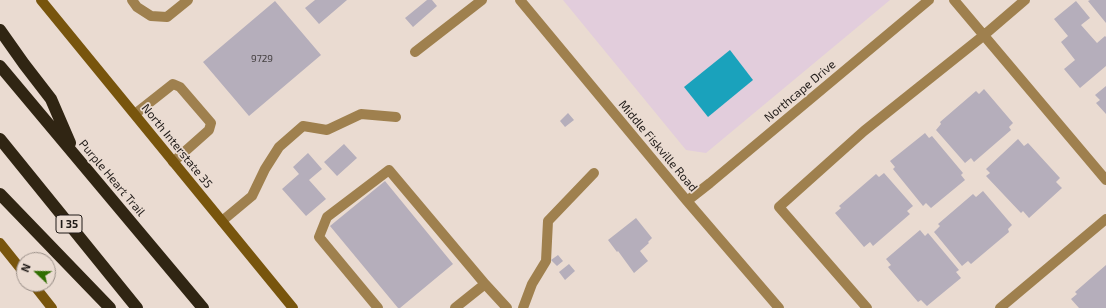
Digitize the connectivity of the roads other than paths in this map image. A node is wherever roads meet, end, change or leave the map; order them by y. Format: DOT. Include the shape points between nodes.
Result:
graph roads {
  1 [pos="41,0"];
  2 [pos="132,0"];
  3 [pos="188,0"];
  4 [pos="482,0"];
  5 [pos="520,0"];
  6 [pos="929,0"];
  7 [pos="954,0"];
  8 [pos="1025,0"];
  9 [pos="0,30"];
  10 [pos="983,36"];
  11 [pos="415,52"];
  12 [pos="0,66"];
  13 [pos="135,114"];
  14 [pos="396,117"];
  15 [pos="0,139"];
  16 [pos="75,155"];
  17 [pos="174,162"];
  18 [pos="594,173"];
  19 [pos="1106,180"];
  20 [pos="0,194"];
  21 [pos="687,201"];
  22 [pos="1106,220"];
  23 [pos="222,221"];
  24 [pos="0,243"];
  25 [pos="16,263"];
  26 [pos="485,284"];
  27 [pos="38,292"];
  28 [pos="48,307"];
  29 [pos="110,308"];
  30 [pos="137,308"];
  31 [pos="203,308"];
  32 [pos="294,308"];
  33 [pos="378,308"];
  34 [pos="455,308"];
  35 [pos="507,308"];
  36 [pos="523,308"];
  37 [pos="779,308"];
  38 [pos="867,308"];
  39 [pos="1000,308"];
  1 -- 13 [label="main road, North Interstate 35"];
  2 -- 3 [label="street" via="137,7 151,16 167,17"];
  4 -- 11 [label="street"];
  5 -- 21 [label="street, Middle Fiskville Road"];
  6 -- 21 [label="street, Northcape Drive"];
  7 -- 10 [label="street"];
  8 -- 10 [label="street"];
  9 -- 16 [label="highway" via="51,99"];
  10 -- 19 [label="street"];
  10 -- 38 [label="street" via="864,131 779,207"];
  12 -- 16 [label="highway, Purple Heart Trail"];
  13 -- 17 [label="main road, North Interstate 35"];
  13 -- 17 [label="street" via="173,84 180,87 211,123 209,130"];
  14 -- 23 [label="street" via="361,114 327,130 303,126 279,147 252,196"];
  15 -- 30 [label="highway, I 35"];
  16 -- 31 [label="highway, Purple Heart Trail"];
  17 -- 23 [label="main road, North Interstate 35"];
  18 -- 36 [label="street" via="548,220 546,261 532,284"];
  20 -- 29 [label="highway"];
  21 -- 37 [label="street, Middle Fiskville Road"];
  22 -- 39 [label="street"];
  23 -- 32 [label="main road, North Interstate 35"];
  24 -- 25 [label="main road"];
  26 -- 33 [label="street" via="388,170 327,217 319,236"];
  26 -- 34 [label="street"];
  26 -- 35 [label="street"];
  27 -- 28 [label="main road"];
}
